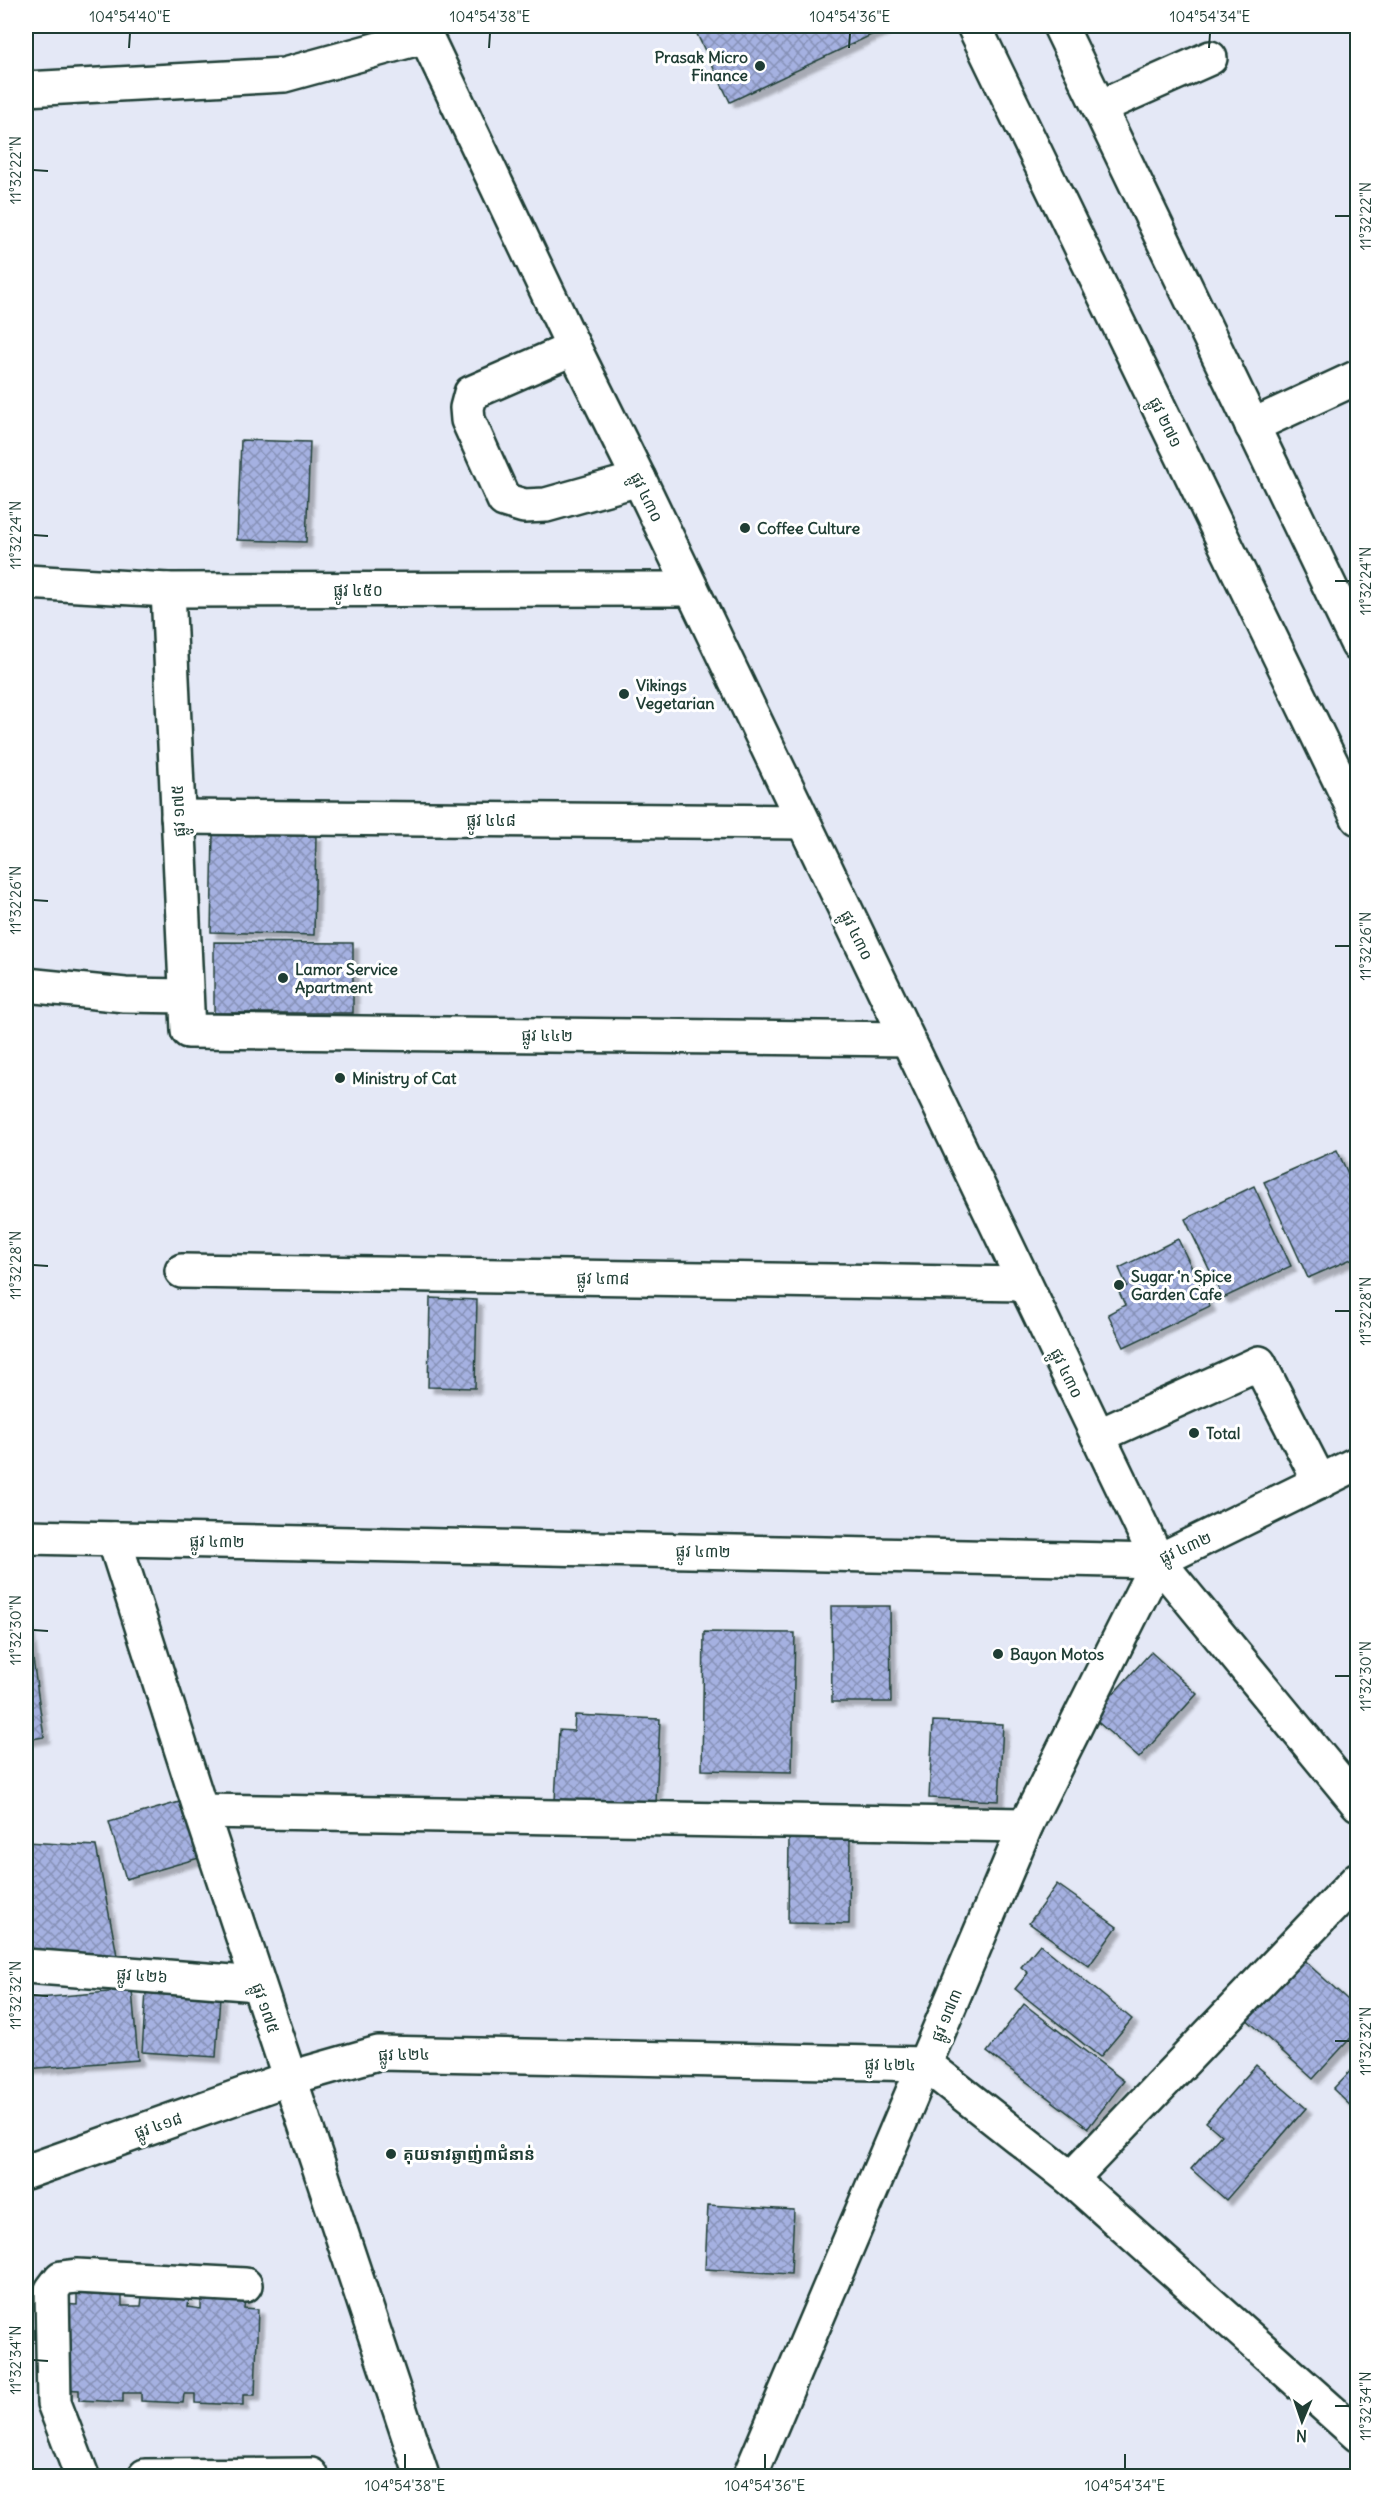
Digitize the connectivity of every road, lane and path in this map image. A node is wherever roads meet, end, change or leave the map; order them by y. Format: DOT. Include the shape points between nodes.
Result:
graph roads {
  1 [pos="974,26"];
  2 [pos="1060,26"];
  3 [pos="423,31"];
  4 [pos="1210,58"];
  5 [pos="26,89"];
  6 [pos="1100,107"];
  7 [pos="574,348"];
  8 [pos="1358,377"];
  9 [pos="1252,426"];
  10 [pos="639,479"];
  11 [pos="26,582"];
  12 [pos="691,589"];
  13 [pos="168,590"];
  14 [pos="1358,645"];
  15 [pos="178,817"];
  16 [pos="1358,818"];
  17 [pos="803,822"];
  18 [pos="26,985"];
  19 [pos="186,996"];
  20 [pos="188,1031"];
  21 [pos="907,1039"];
  22 [pos="182,1271"];
  23 [pos="1024,1284"];
  24 [pos="1098,1436"];
  25 [pos="1358,1463"];
  26 [pos="1320,1482"];
  27 [pos="26,1537"];
  28 [pos="114,1539"];
  29 [pos="1158,1561"];
  30 [pos="1358,1804"];
  31 [pos="201,1811"];
  32 [pos="1026,1826"];
  33 [pos="1358,1879"];
  34 [pos="26,1966"];
  35 [pos="258,1984"];
  36 [pos="925,2064"];
  37 [pos="290,2078"];
  38 [pos="26,2172"];
  39 [pos="1071,2179"];
  40 [pos="245,2285"];
  41 [pos="1358,2435"];
  42 [pos="311,2475"];
  43 [pos="82,2476"];
  44 [pos="145,2476"];
  45 [pos="422,2476"];
  46 [pos="750,2476"];
  1 -- 16 [label="street, ផ្លូវ ២៧១"];
  2 -- 6 [label="street"];
  3 -- 5 [label="street" via="284,75"];
  3 -- 7 [label="street, ផ្លូវ ៤៣០"];
  4 -- 6 [label="street"];
  6 -- 9 [label="street"];
  7 -- 10 [label="street, ផ្លូវ ៤៣០"];
  7 -- 10 [label="street" via="471,393 468,420 504,500 524,506 546,505"];
  8 -- 9 [label="street"];
  9 -- 14 [label="street"];
  10 -- 12 [label="street, ផ្លូវ ៤៣០"];
  11 -- 13 [label="street, ផ្លូវ ៤៥០"];
  12 -- 13 [label="street, ផ្លូវ ៤៥០"];
  12 -- 17 [label="street, ផ្លូវ ៤៣០"];
  13 -- 15 [label="street, ផ្លូវ ១៧៥"];
  15 -- 17 [label="street, ផ្លូវ ៤៤៨"];
  15 -- 19 [label="street, ផ្លូវ ១៧៥"];
  17 -- 21 [label="street, ផ្លូវ ៤៣០"];
  18 -- 19 [label="street" via="125,995"];
  19 -- 20 [label="street, ផ្លូវ ១៧៥"];
  20 -- 21 [label="street, ផ្លូវ ៤៤២"];
  21 -- 23 [label="street, ផ្លូវ ៤៣០"];
  22 -- 23 [label="street, ផ្លូវ ៤៣៨"];
  23 -- 24 [label="street, ផ្លូវ ៤៣០"];
  24 -- 26 [label="street" via="1259,1363"];
  24 -- 29 [label="street, ផ្លូវ ៤៣០"];
  25 -- 26 [label="street, ផ្លូវ ៤៣២"];
  26 -- 29 [label="street, ផ្លូវ ៤៣២"];
  27 -- 28 [label="street, ផ្លូវ ៤៣២"];
  28 -- 29 [label="street, ផ្លូវ ៤៣២"];
  28 -- 31 [label="street, ផ្លូវ ១៧៥"];
  29 -- 30 [label="street, ផ្លូវ ៤៣០"];
  29 -- 32 [label="street, ផ្លូវ ១៧៣"];
  31 -- 32 [label="street"];
  31 -- 35 [label="street, ផ្លូវ ១៧៥"];
  32 -- 36 [label="street, ផ្លូវ ១៧៣"];
  33 -- 39 [label="street"];
  34 -- 35 [label="street, ផ្លូវ ៤២៦"];
  35 -- 37 [label="street, ផ្លូវ ១៧៥"];
  36 -- 37 [label="street, ផ្លូវ ៤២៤" via="378,2053"];
  36 -- 39 [label="street, ផ្លូវ ៤២៤"];
  36 -- 46 [label="street, ផ្លូវ ១៧៣"];
  37 -- 38 [label="street, ផ្លូវ ៤១៨"];
  37 -- 45 [label="street, ផ្លូវ ១៧៥"];
  39 -- 41 [label="street, ផ្លូវ ៤២៤"];
  40 -- 43 [label="street" via="61,2278 52,2290 54,2403"];
  42 -- 44 [label="street"];
}
